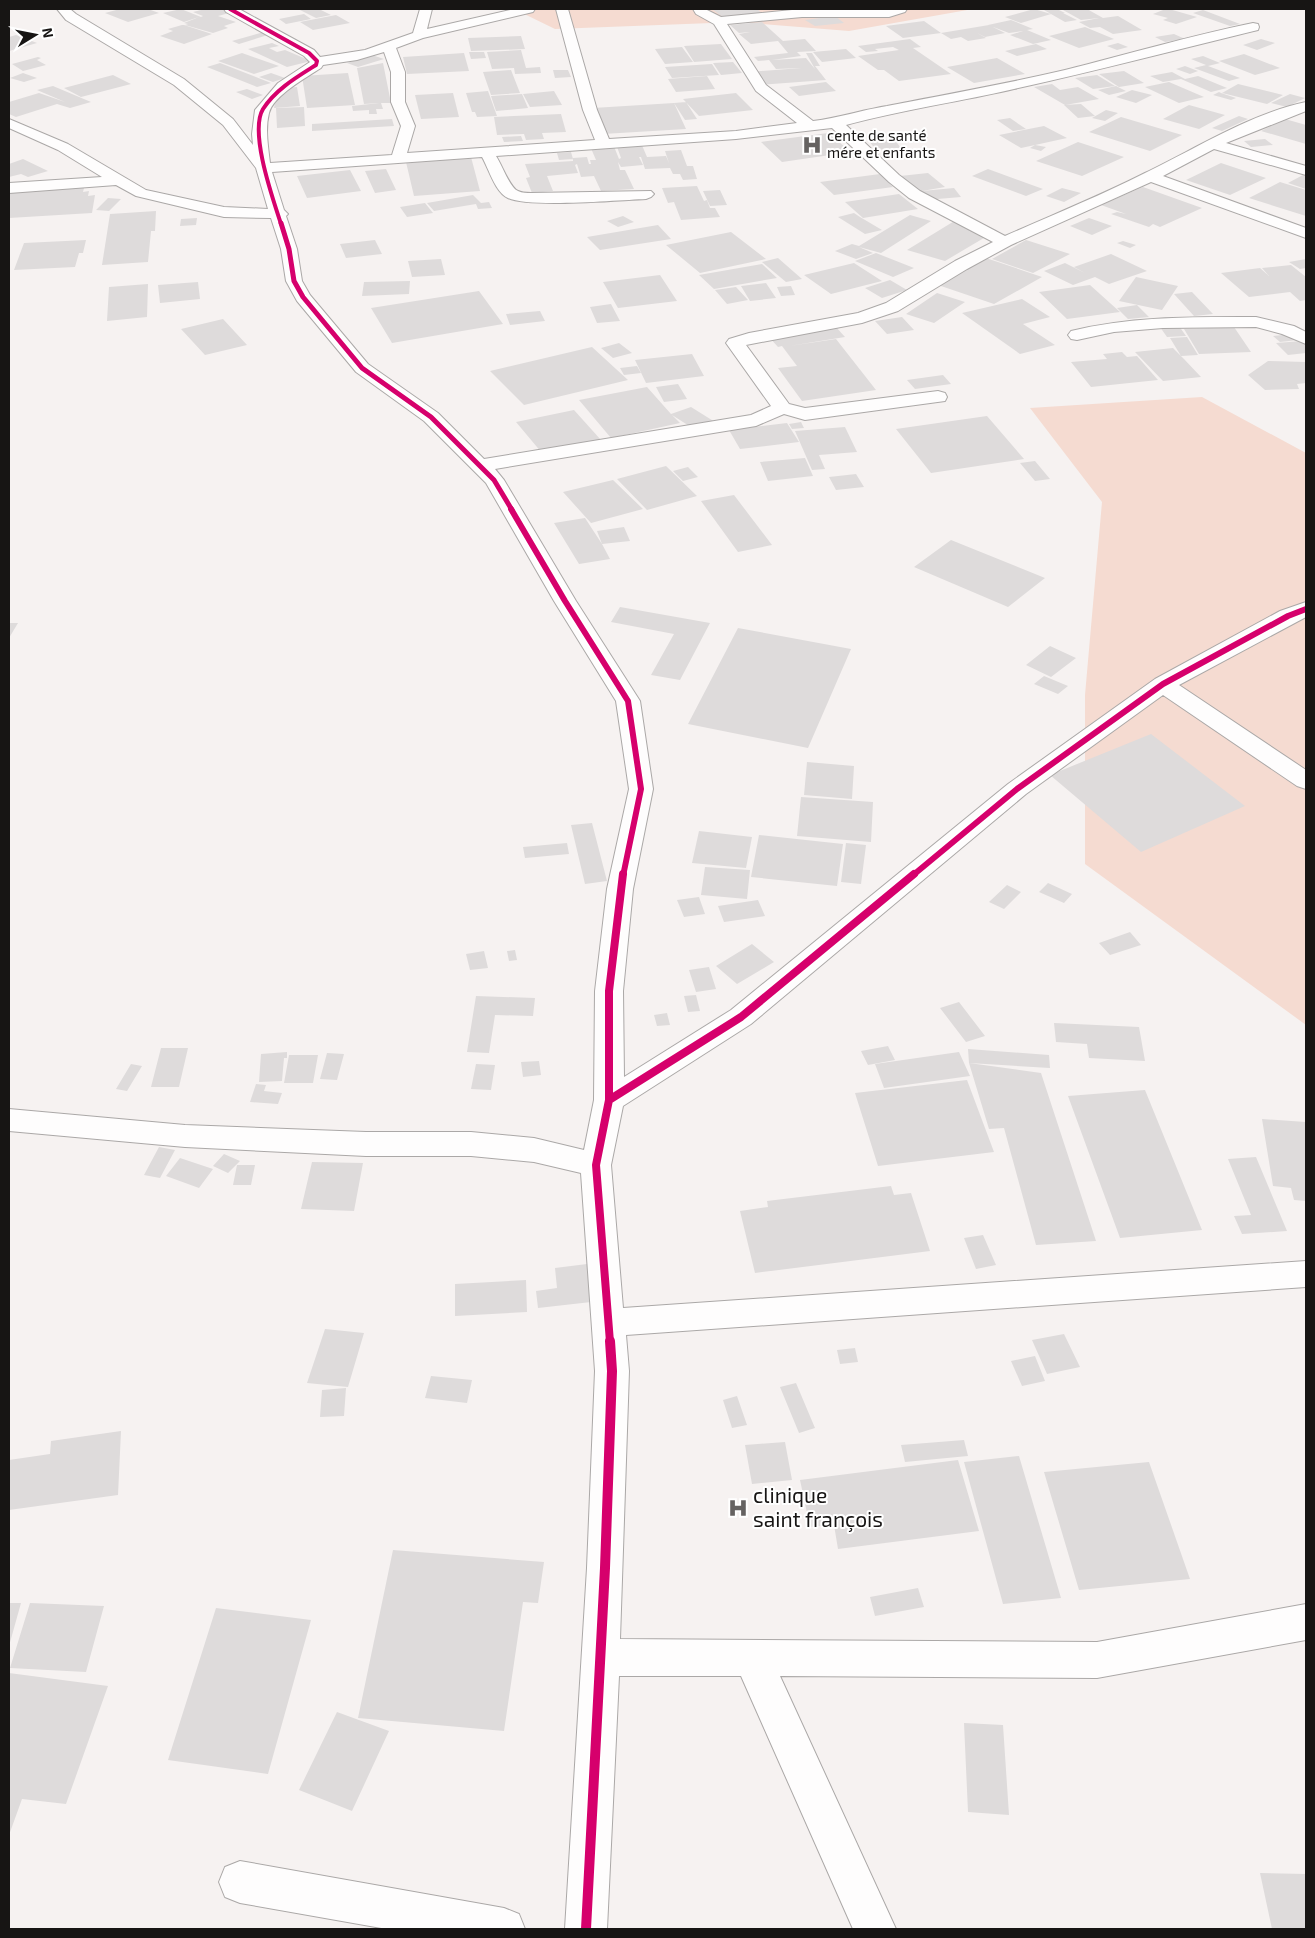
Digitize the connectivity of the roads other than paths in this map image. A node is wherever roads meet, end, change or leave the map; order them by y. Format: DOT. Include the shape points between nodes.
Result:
graph roads {
  1 [pos="63,9"];
  2 [pos="230,9"];
  3 [pos="426,9"];
  4 [pos="529,9"];
  5 [pos="562,9"];
  6 [pos="699,9"];
  7 [pos="901,9"];
  8 [pos="719,21"];
  9 [pos="1253,27"];
  10 [pos="419,35"];
  11 [pos="389,47"];
  12 [pos="317,60"];
  13 [pos="1306,106"];
  14 [pos="835,122"];
  15 [pos="9,123"];
  16 [pos="810,126"];
  17 [pos="1212,144"];
  18 [pos="604,145"];
  19 [pos="486,152"];
  20 [pos="398,158"];
  21 [pos="263,168"];
  22 [pos="1306,171"];
  23 [pos="1150,177"];
  24 [pos="119,180"];
  25 [pos="9,188"];
  26 [pos="646,194"];
  27 [pos="280,214"];
  28 [pos="1306,233"];
  29 [pos="1005,242"];
  30 [pos="1076,335"];
  31 [pos="1306,339"];
  32 [pos="938,397"];
  33 [pos="782,408"];
  34 [pos="480,466"];
  35 [pos="1306,609"];
  36 [pos="1163,684"];
  37 [pos="1306,781"];
  38 [pos="609,1100"];
  39 [pos="9,1120"];
  40 [pos="596,1165"];
  41 [pos="1306,1274"];
  42 [pos="608,1323"];
  43 [pos="1306,1622"];
  44 [pos="600,1657"];
  45 [pos="752,1658"];
  46 [pos="240,1882"];
  47 [pos="504,1929"];
  48 [pos="586,1929"];
  49 [pos="875,1929"];
  1 -- 21 [label="street" via="71,17 179,82 228,122"];
  2 -- 12 [label="street"];
  3 -- 10 [label="street"];
  4 -- 10 [label="street"];
  5 -- 18 [label="street" via="590,110"];
  6 -- 8 [label="street"];
  7 -- 8 [label="street" via="889,12 802,13"];
  8 -- 16 [label="street" via="761,88"];
  9 -- 14 [label="street" via="1057,76"];
  10 -- 11 [label="street"];
  11 -- 12 [label="street" via="344,60"];
  11 -- 20 [label="street" via="398,72 398,102 408,126"];
  12 -- 21 [label="street" via="310,70 283,86 262,110 259,134"];
  13 -- 17 [label="street"];
  14 -- 16 [label="street"];
  14 -- 29 [label="street" via="902,186 929,204"];
  15 -- 24 [label="street" via="63,147"];
  16 -- 18 [label="street"];
  17 -- 22 [label="street"];
  17 -- 23 [label="street"];
  18 -- 19 [label="street"];
  19 -- 20 [label="street"];
  19 -- 26 [label="street" via="504,187 513,195 531,198"];
  20 -- 21 [label="street"];
  21 -- 27 [label="street"];
  23 -- 28 [label="street"];
  23 -- 29 [label="street"];
  24 -- 25 [label="street"];
  24 -- 27 [label="street" via="141,193 224,212"];
  27 -- 34 [label="street" via="294,281 308,304 362,368 431,417"];
  29 -- 33 [label="street" via="892,307 862,318 735,343"];
  30 -- 31 [label="street" via="1114,327 1256,322 1288,330"];
  32 -- 33 [label="street" via="805,414"];
  33 -- 34 [label="street" via="756,420"];
  34 -- 38 [label="street" via="494,480 628,701 641,789 620,890 609,991"];
  35 -- 36 [label="street"];
  36 -- 37 [label="street"];
  36 -- 38 [label="street" via="1017,789 741,1017"];
  38 -- 40 [label="street"];
  39 -- 40 [label="street" via="194,1136 366,1144 471,1144 534,1150"];
  40 -- 42 [label="street"];
  41 -- 42 [label="street"];
  42 -- 44 [label="street" via="612,1372"];
  43 -- 45 [label="street" via="1097,1660"];
  44 -- 45 [label="street"];
  44 -- 48 [label="street"];
  45 -- 49 [label="street"];
  46 -- 47 [label="street"];
}
